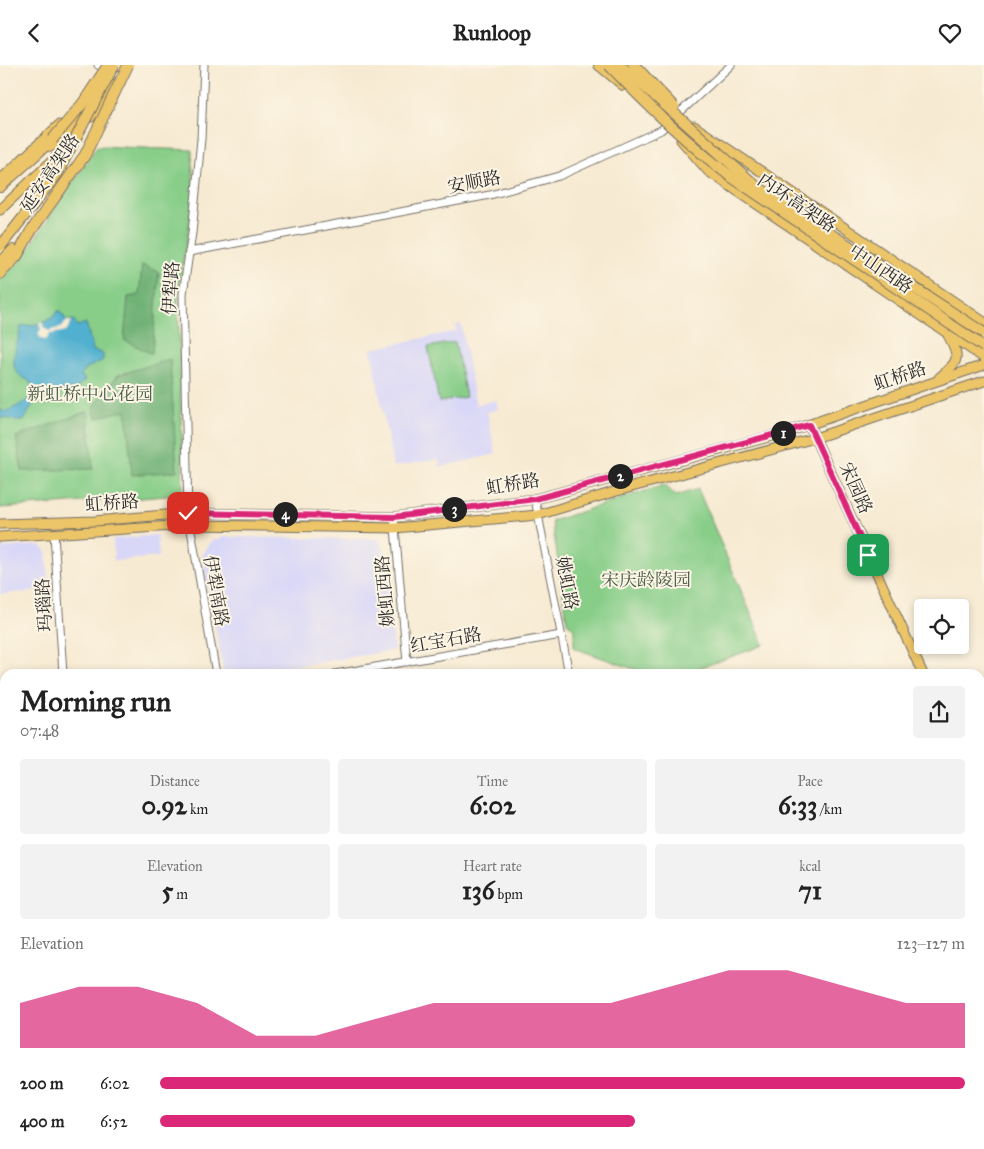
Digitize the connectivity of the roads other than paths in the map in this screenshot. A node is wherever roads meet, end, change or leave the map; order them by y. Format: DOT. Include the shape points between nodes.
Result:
graph roads {
  1 [pos="129,65"];
  2 [pos="204,65"];
  3 [pos="599,65"];
  4 [pos="608,65"];
  5 [pos="620,65"];
  6 [pos="628,65"];
  7 [pos="634,65"];
  8 [pos="731,65"];
  9 [pos="110,68"];
  10 [pos="646,104"];
  11 [pos="679,114"];
  12 [pos="668,125"];
  13 [pos="730,165"];
  14 [pos="0,180"];
  15 [pos="0,187"];
  16 [pos="0,192"];
  17 [pos="0,210"];
  18 [pos="31,231"];
  19 [pos="0,247"];
  20 [pos="190,252"];
  21 [pos="0,263"];
  22 [pos="0,274"];
  23 [pos="981,319"];
  24 [pos="947,333"];
  25 [pos="984,333"];
  26 [pos="984,347"];
  27 [pos="984,358"];
  28 [pos="984,365"];
  29 [pos="935,381"];
  30 [pos="984,381"];
  31 [pos="809,425"];
  32 [pos="815,438"];
  33 [pos="535,499"];
  34 [pos="188,513"];
  35 [pos="538,515"];
  36 [pos="394,517"];
  37 [pos="0,524"];
  38 [pos="189,525"];
  39 [pos="395,528"];
  40 [pos="54,534"];
  41 [pos="0,537"];
  42 [pos="562,635"];
  43 [pos="407,661"];
  44 [pos="64,669"];
  45 [pos="215,669"];
  46 [pos="363,669"];
  47 [pos="568,669"];
  48 [pos="921,669"];
  1 -- 9 [label="main road"];
  1 -- 18 [label="highway, 延安高架路, bridge" via="85,155"];
  2 -- 20 [label="street, 伊犁路" via="201,139"];
  3 -- 10 [label="highway, bridge"];
  4 -- 10 [label="highway, 内环高架路, bridge"];
  4 -- 12 [label="main road, 中山西路"];
  5 -- 13 [label="highway, 内环高架路, bridge"];
  6 -- 11 [label="main road, 中山西路"];
  7 -- 13 [label="highway, bridge"];
  8 -- 11 [label="street, 安顺路"];
  9 -- 14 [label="main road" via="55,129"];
  9 -- 15 [label="highway, bridge" via="52,140"];
  9 -- 16 [label="main road" via="66,133"];
  9 -- 17 [label="main road" via="104,99 72,143"];
  9 -- 19 [label="highway, 延安高架路, bridge" via="57,174"];
  10 -- 26 [label="highway, 内环高架路, bridge" via="697,151 756,195"];
  11 -- 12 [label="street, 安顺路"];
  11 -- 23 [label="main road, 中山西路"];
  12 -- 20 [label="street, 安顺路" via="558,176 514,189"];
  12 -- 24 [label="main road, 中山西路" via="708,171"];
  13 -- 25 [label="highway, 内环高架路, bridge" via="784,205"];
  18 -- 21 [label="highway, 延安高架路"];
  18 -- 22 [label="highway" via="17,256"];
  20 -- 34 [label="street, 伊犁路" via="183,294"];
  24 -- 27 [label="main road, 中山西路"];
  24 -- 29 [label="main road" via="957,359"];
  28 -- 29 [label="main road, 虹桥路"];
  29 -- 31 [label="main road, 虹桥路"];
  30 -- 32 [label="main road, 虹桥路"];
  31 -- 32 [label="main road, 宋园路"];
  31 -- 33 [label="main road, 虹桥路"];
  32 -- 35 [label="main road, 虹桥路"];
  32 -- 48 [label="main road, 宋园路"];
  33 -- 35 [label="street, 姚虹路"];
  33 -- 36 [label="main road, 虹桥路"];
  34 -- 36 [label="main road, 虹桥路"];
  34 -- 37 [label="main road, 虹桥路" via="95,521"];
  34 -- 38 [label="street, 伊犁南路"];
  35 -- 39 [label="main road, 虹桥路"];
  35 -- 42 [label="street, 姚虹路"];
  36 -- 39 [label="street, 姚虹西路"];
  38 -- 39 [label="main road, 虹桥路"];
  38 -- 40 [label="main road, 虹桥路"];
  38 -- 45 [label="street, 伊犁南路"];
  39 -- 43 [label="street, 姚虹西路"];
  40 -- 41 [label="main road, 虹桥路"];
  40 -- 44 [label="street, 玛瑙路"];
  42 -- 43 [label="street, 红宝石路"];
  42 -- 47 [label="street, 姚虹路"];
  43 -- 46 [label="street, 红宝石路"];
}
